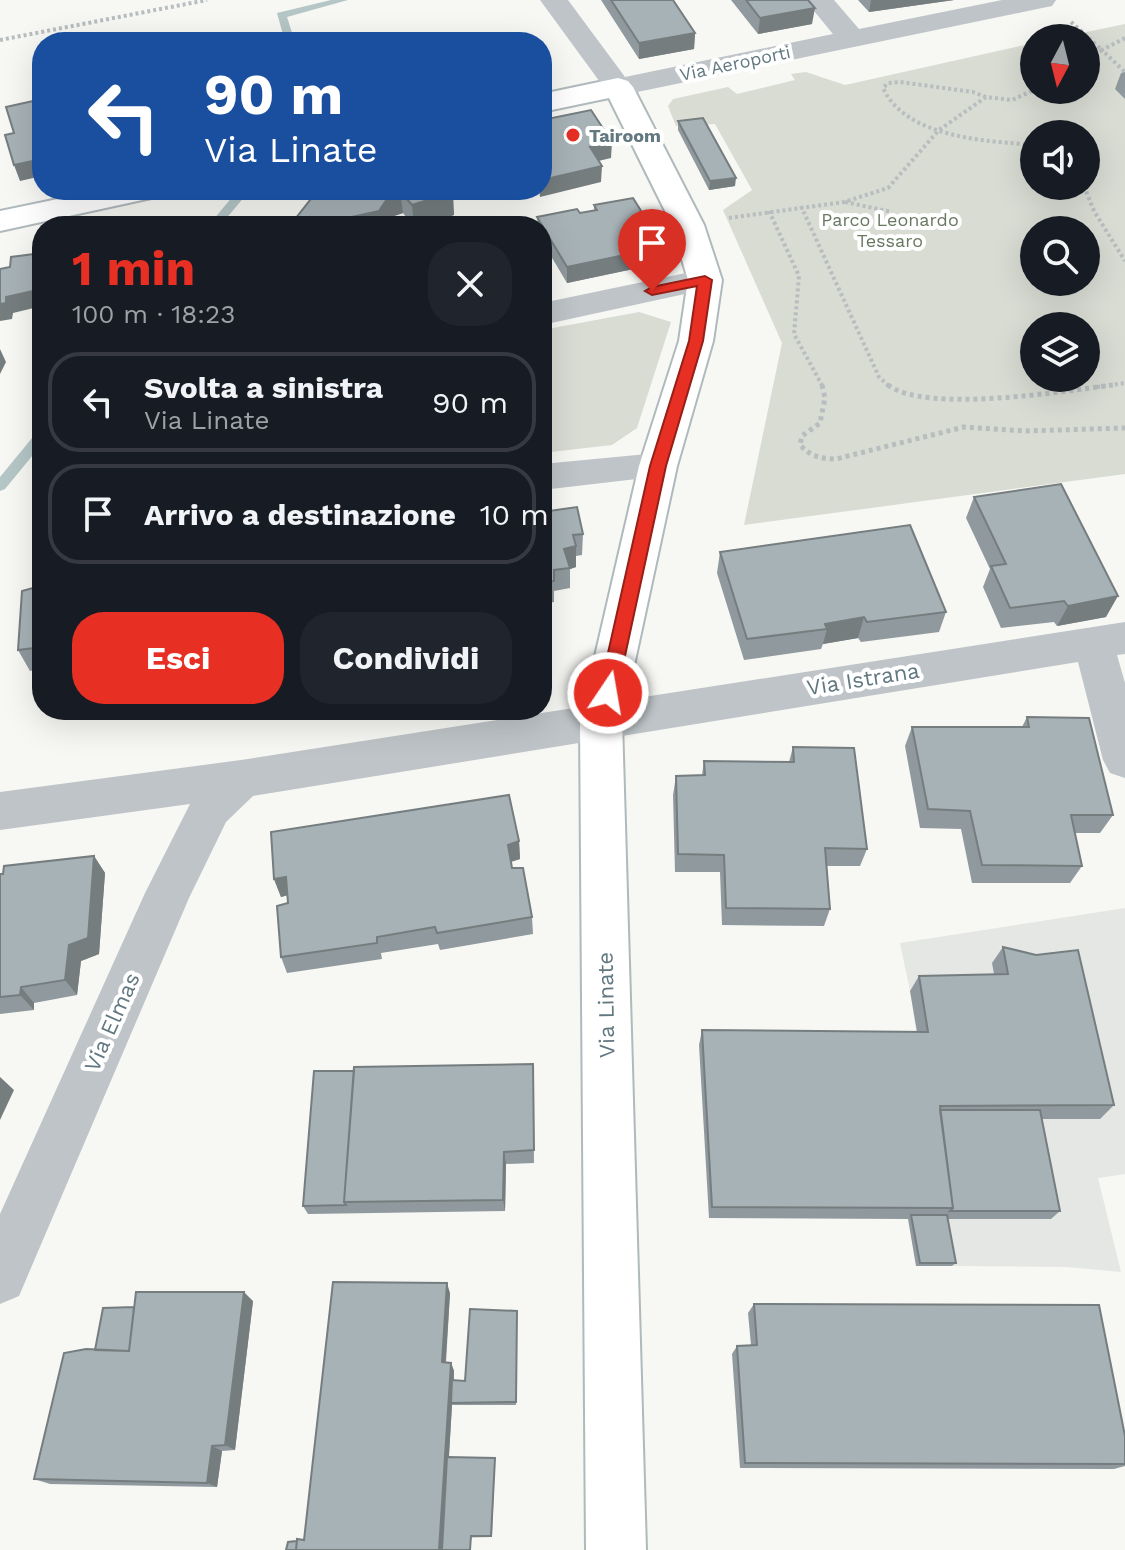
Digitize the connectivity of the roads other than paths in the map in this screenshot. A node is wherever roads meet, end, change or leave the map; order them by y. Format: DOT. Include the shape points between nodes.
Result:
graph roads {
  1 [pos="554,0"];
  2 [pos="819,0"];
  3 [pos="1042,0"];
  4 [pos="851,38"];
  5 [pos="618,87"];
  6 [pos="552,101"];
  7 [pos="98,200"];
  8 [pos="0,221"];
  9 [pos="705,280"];
  10 [pos="552,312"];
  11 [pos="658,466"];
  12 [pos="552,476"];
  13 [pos="1109,640"];
  14 [pos="601,721"];
  15 [pos="1125,760"];
  16 [pos="241,779"];
  17 [pos="0,811"];
  18 [pos="0,1277"];
  19 [pos="616,1550"];
  1 -- 5 [label="street"];
  2 -- 4 [label="street"];
  3 -- 4 [label="street, Via Aeroporti"];
  4 -- 5 [label="street, Via Aeroporti"];
  5 -- 6 [label="street, Via Aeroporti"];
  5 -- 9 [label="street, Via Linate" via="688,225"];
  7 -- 8 [label="street"];
  9 -- 10 [label="street"];
  9 -- 11 [label="street, Via Linate" via="696,341"];
  11 -- 12 [label="street"];
  11 -- 14 [label="street, Via Linate"];
  13 -- 14 [label="street, Via Istrana"];
  13 -- 15 [label="street"];
  14 -- 16 [label="street"];
  14 -- 19 [label="street, Via Linate"];
  16 -- 17 [label="street"];
  16 -- 18 [label="street, Via Elmas" via="210,809 168,893"];
}
